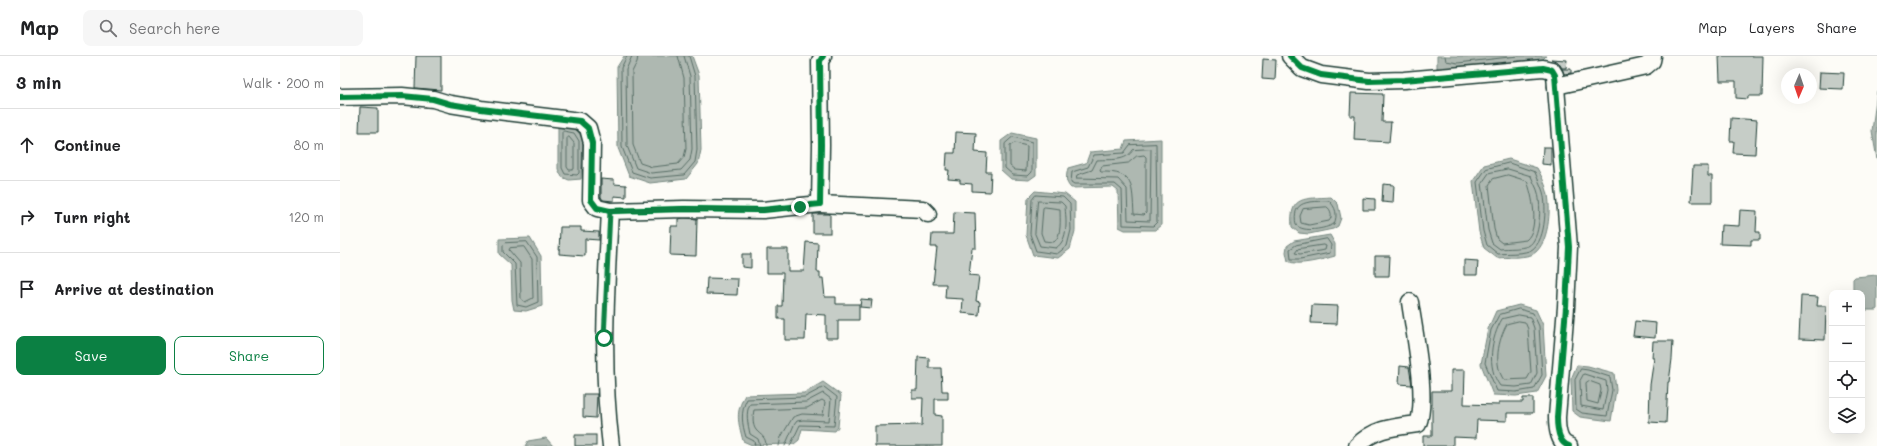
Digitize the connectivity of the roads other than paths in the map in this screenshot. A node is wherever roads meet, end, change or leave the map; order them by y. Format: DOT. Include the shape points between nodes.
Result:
graph roads {
  1 [pos="823,56"];
  2 [pos="1290,56"];
  3 [pos="1653,56"];
  4 [pos="1556,86"];
  5 [pos="340,97"];
  6 [pos="820,204"];
  7 [pos="610,211"];
  8 [pos="928,214"];
  9 [pos="1410,302"];
  10 [pos="611,446"];
  11 [pos="1357,446"];
  12 [pos="1569,446"];
  1 -- 6 [label="street" via="820,61"];
  2 -- 4 [label="street" via="1302,68 1321,75 1369,80 1404,80 1543,68 1552,70"];
  3 -- 4 [label="street" via="1652,61 1646,66"];
  4 -- 12 [label="street" via="1568,247 1557,418 1558,433"];
  5 -- 7 [label="street" via="402,96 433,99 482,109 580,121 588,128 592,143 591,200 597,208"];
  6 -- 7 [label="street" via="763,210"];
  6 -- 8 [label="street" via="923,209"];
  7 -- 10 [label="street" via="604,338"];
  9 -- 11 [label="street" via="1421,381 1421,416 1418,424 1388,428 1366,436"];
}
